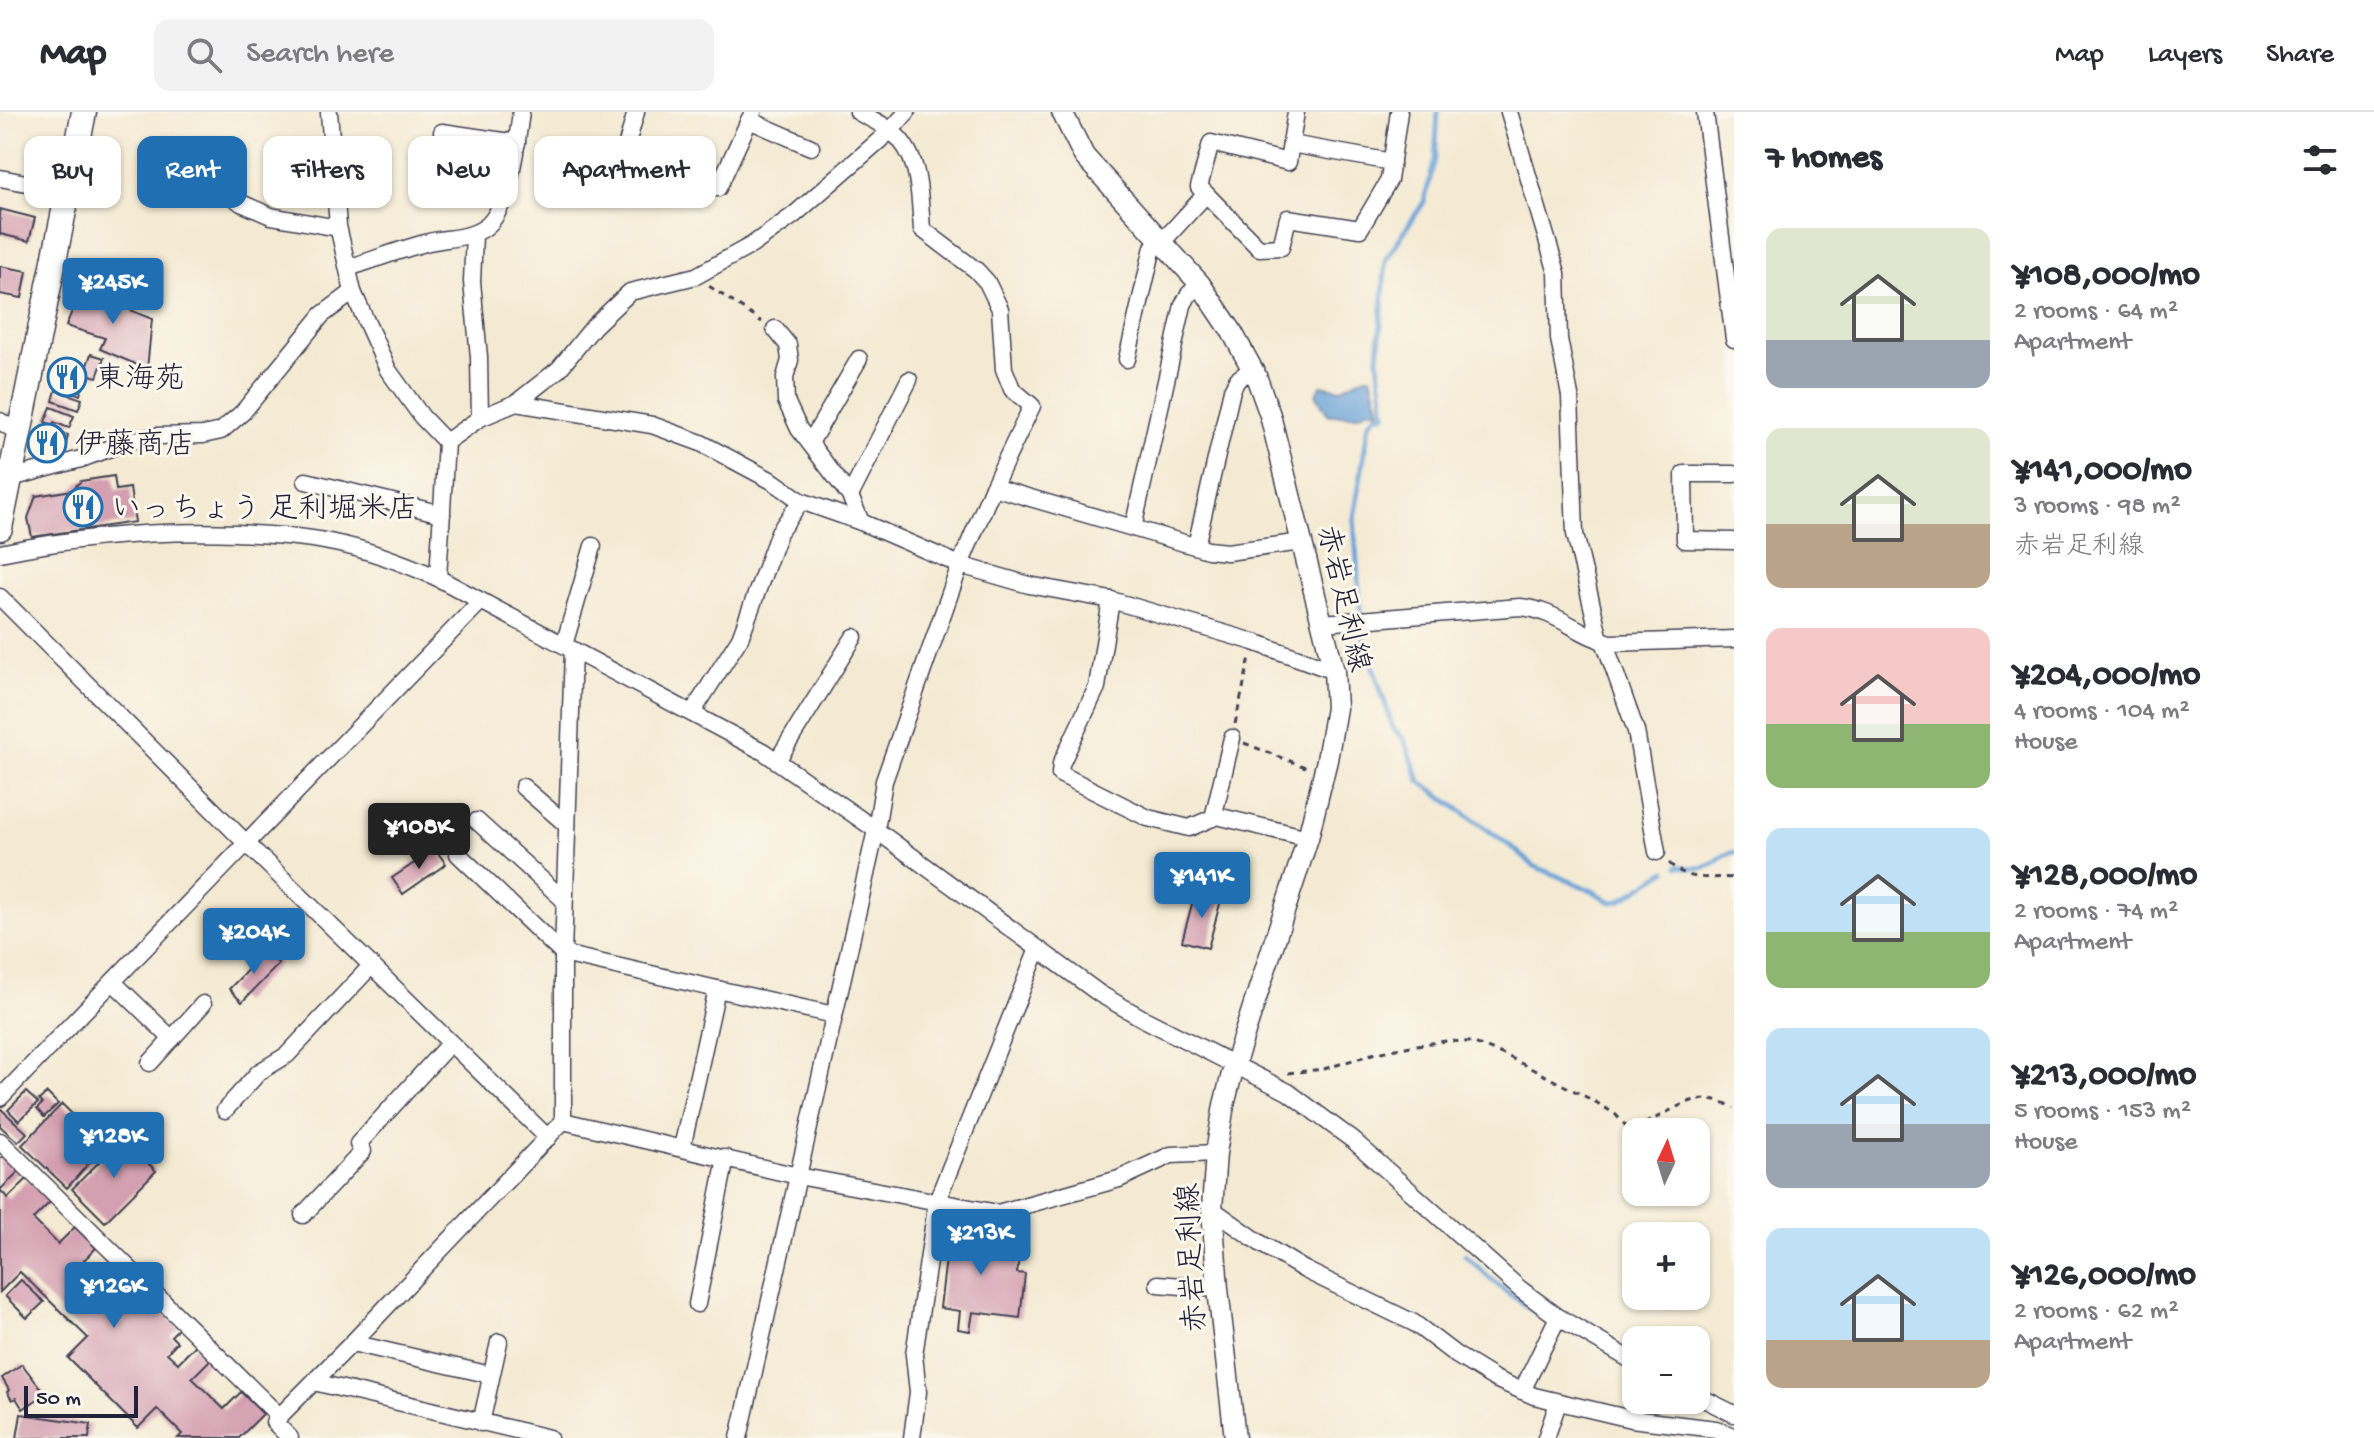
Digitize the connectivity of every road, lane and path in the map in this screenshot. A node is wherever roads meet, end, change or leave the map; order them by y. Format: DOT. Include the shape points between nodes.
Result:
graph roads {
  1 [pos="84,112"];
  2 [pos="329,112"];
  3 [pos="521,112"];
  4 [pos="636,112"];
  5 [pos="858,112"];
  6 [pos="907,112"];
  7 [pos="1062,112"];
  8 [pos="1296,112"];
  9 [pos="1399,112"];
  10 [pos="1509,112"];
  11 [pos="1705,112"];
  12 [pos="751,116"];
  13 [pos="890,131"];
  14 [pos="442,132"];
  15 [pos="79,136"];
  16 [pos="469,136"];
  17 [pos="518,136"];
  18 [pos="629,136"];
  19 [pos="1291,144"];
  20 [pos="811,147"];
  21 [pos="1392,162"];
  22 [pos="0,178"];
  23 [pos="24,183"];
  24 [pos="718,188"];
  25 [pos="1206,194"];
  26 [pos="247,206"];
  27 [pos="64,208"];
  28 [pos="500,208"];
  29 [pos="338,228"];
  30 [pos="474,234"];
  31 [pos="1162,242"];
  32 [pos="348,268"];
  33 [pos="696,276"];
  34 [pos="1200,284"];
  35 [pos="353,292"];
  36 [pos="775,329"];
  37 [pos="1734,339"];
  38 [pos="859,359"];
  39 [pos="1127,359"];
  40 [pos="1252,369"];
  41 [pos="909,380"];
  42 [pos="516,403"];
  43 [pos="480,418"];
  44 [pos="10,428"];
  45 [pos="446,442"];
  46 [pos="810,443"];
  47 [pos="1734,474"];
  48 [pos="11,478"];
  49 [pos="306,481"];
  50 [pos="993,487"];
  51 [pos="850,496"];
  52 [pos="801,501"];
  53 [pos="442,514"];
  54 [pos="861,522"];
  55 [pos="0,528"];
  56 [pos="1133,528"];
  57 [pos="1734,541"];
  58 [pos="1302,542"];
  59 [pos="593,546"];
  60 [pos="1196,546"];
  61 [pos="0,553"];
  62 [pos="960,565"];
  63 [pos="438,578"];
  64 [pos="0,597"];
  65 [pos="1111,600"];
  66 [pos="481,601"];
  67 [pos="1323,623"];
  68 [pos="854,637"];
  69 [pos="1734,639"];
  70 [pos="1602,641"];
  71 [pos="1254,642"];
  72 [pos="568,648"];
  73 [pos="1334,671"];
  74 [pos="692,713"];
  75 [pos="1232,738"];
  76 [pos="777,761"];
  77 [pos="1324,775"];
  78 [pos="523,787"];
  79 [pos="1213,818"];
  80 [pos="477,821"];
  81 [pos="567,825"];
  82 [pos="876,830"];
  83 [pos="1308,838"];
  84 [pos="247,844"];
  85 [pos="1657,852"];
  86 [pos="458,854"];
  87 [pos="1734,878"];
  88 [pos="564,900"];
  89 [pos="1038,949"];
  90 [pos="563,954"];
  91 [pos="371,966"];
  92 [pos="113,982"];
  93 [pos="717,989"];
  94 [pos="203,1004"];
  95 [pos="834,1015"];
  96 [pos="172,1039"];
  97 [pos="450,1043"];
  98 [pos="150,1063"];
  99 [pos="1234,1066"];
  100 [pos="1272,1084"];
  101 [pos="0,1098"];
  102 [pos="1734,1108"];
  103 [pos="223,1110"];
  104 [pos="563,1121"];
  105 [pos="548,1138"];
  106 [pos="0,1141"];
  107 [pos="682,1148"];
  108 [pos="1216,1153"];
  109 [pos="726,1158"];
  110 [pos="798,1176"];
  111 [pos="937,1201"];
  112 [pos="1212,1209"];
  113 [pos="303,1215"];
  114 [pos="1158,1284"];
  115 [pos="1218,1289"];
  116 [pos="697,1304"];
  117 [pos="1558,1317"];
  118 [pos="499,1342"];
  119 [pos="352,1343"];
  120 [pos="1622,1355"];
  121 [pos="491,1375"];
  122 [pos="314,1382"];
  123 [pos="1522,1391"];
  124 [pos="1710,1402"];
  125 [pos="1558,1403"];
  126 [pos="1734,1414"];
  127 [pos="279,1416"];
  128 [pos="481,1423"];
  129 [pos="1734,1436"];
  130 [pos="290,1438"];
  131 [pos="549,1438"];
  132 [pos="739,1438"];
  133 [pos="912,1438"];
  134 [pos="1235,1438"];
  135 [pos="1546,1438"];
  1 -- 15 [label="highway"];
  2 -- 29 [label="street"];
  3 -- 17 [label="street"];
  4 -- 18 [label="street"];
  5 -- 13 [label="street"];
  6 -- 13 [label="street"];
  7 -- 31 [label="main road, 赤岩足利線" via="1084,156"];
  8 -- 19 [label="street"];
  9 -- 21 [label="street"];
  10 -- 70 [label="street" via="1557,273 1559,339 1570,396 1575,534"];
  11 -- 37 [label="street"];
  12 -- 20 [label="street"];
  12 -- 24 [label="street"];
  13 -- 33 [label="street" via="794,215"];
  13 -- 50 [label="street" via="909,150 916,169 922,229 987,282 1000,309 1004,369 1012,389 1032,406"];
  14 -- 16 [label="street"];
  19 -- 21 [label="street"];
  19 -- 25 [label="street" via="1288,162 1211,143 1199,187"];
  21 -- 25 [label="street" via="1389,180 1360,229 1288,218 1281,247 1259,248"];
  22 -- 23 [label="street"];
  25 -- 31 [label="street"];
  26 -- 29 [label="street" via="271,216"];
  27 -- 44 [label="highway"];
  28 -- 30 [label="street" via="489,225"];
  29 -- 32 [label="street"];
  30 -- 32 [label="street" via="426,242"];
  30 -- 43 [label="street"];
  31 -- 34 [label="main road, 赤岩足利線"];
  31 -- 39 [label="street" via="1153,247 1148,262"];
  32 -- 35 [label="street"];
  33 -- 36 [label="path"];
  33 -- 42 [label="street" via="630,292 559,369"];
  34 -- 40 [label="main road, 赤岩足利線"];
  34 -- 56 [label="street" via="1183,305"];
  35 -- 45 [label="street" via="388,370"];
  35 -- 48 [label="street" via="322,315 243,412 221,431 129,441"];
  36 -- 46 [label="street" via="788,345 786,401"];
  38 -- 46 [label="street"];
  40 -- 58 [label="main road, 赤岩足利線" via="1270,415"];
  40 -- 60 [label="street" via="1232,390"];
  41 -- 51 [label="street"];
  42 -- 43 [label="street"];
  42 -- 52 [label="street" via="652,425 701,443"];
  43 -- 45 [label="street"];
  44 -- 48 [label="highway"];
  45 -- 53 [label="street"];
  46 -- 51 [label="street"];
  47 -- 57 [label="street" via="1684,474 1685,540"];
  48 -- 55 [label="highway"];
  49 -- 53 [label="street"];
  50 -- 56 [label="street"];
  50 -- 62 [label="street"];
  51 -- 54 [label="street"];
  52 -- 54 [label="street"];
  52 -- 74 [label="street" via="779,532 740,638"];
  53 -- 63 [label="street"];
  54 -- 62 [label="street"];
  56 -- 60 [label="street"];
  58 -- 60 [label="street" via="1227,552"];
  58 -- 67 [label="main road, 赤岩足利線"];
  59 -- 72 [label="street"];
  61 -- 63 [label="street" via="135,534 264,534 331,542"];
  62 -- 65 [label="street"];
  62 -- 82 [label="street" via="884,781"];
  63 -- 66 [label="street"];
  64 -- 84 [label="street"];
  65 -- 71 [label="street"];
  65 -- 79 [label="street" via="1097,687 1060,774 1148,818 1189,828"];
  66 -- 72 [label="street"];
  66 -- 84 [label="street"];
  67 -- 70 [label="street" via="1520,607 1553,615"];
  67 -- 73 [label="main road, 赤岩足利線"];
  68 -- 76 [label="street"];
  69 -- 70 [label="street"];
  70 -- 85 [label="street" via="1636,731"];
  71 -- 73 [label="street"];
  71 -- 75 [label="path"];
  72 -- 74 [label="street"];
  72 -- 81 [label="street"];
  73 -- 77 [label="main road, 赤岩足利線" via="1336,708"];
  74 -- 76 [label="street"];
  75 -- 77 [label="path"];
  75 -- 79 [label="street"];
  76 -- 82 [label="street"];
  77 -- 83 [label="main road, 赤岩足利線"];
  78 -- 81 [label="street"];
  79 -- 83 [label="street"];
  80 -- 88 [label="street"];
  81 -- 88 [label="street"];
  82 -- 89 [label="street"];
  82 -- 95 [label="street"];
  83 -- 99 [label="main road, 赤岩足利線"];
  84 -- 91 [label="street"];
  84 -- 92 [label="street"];
  85 -- 87 [label="path" via="1693,878"];
  86 -- 90 [label="street"];
  88 -- 90 [label="street"];
  89 -- 99 [label="street" via="1100,994"];
  89 -- 111 [label="street"];
  90 -- 93 [label="street"];
  90 -- 104 [label="street"];
  91 -- 97 [label="street"];
  91 -- 103 [label="street" via="287,1055 259,1072"];
  92 -- 96 [label="street"];
  92 -- 101 [label="street"];
  93 -- 95 [label="street"];
  93 -- 107 [label="street"];
  94 -- 96 [label="street"];
  95 -- 110 [label="street"];
  96 -- 98 [label="street"];
  97 -- 105 [label="street"];
  97 -- 113 [label="street" via="358,1144 363,1151"];
  99 -- 100 [label="street"];
  99 -- 108 [label="main road, 赤岩足利線"];
  100 -- 102 [label="path" via="1285,1074 1372,1054 1461,1041 1507,1056 1594,1101 1627,1127 1640,1126 1696,1098 1721,1099"];
  100 -- 117 [label="street" via="1334,1125"];
  104 -- 105 [label="street"];
  104 -- 107 [label="street"];
  105 -- 119 [label="street"];
  106 -- 127 [label="street"];
  107 -- 109 [label="street"];
  108 -- 111 [label="street" via="1171,1155 1119,1179 998,1213"];
  108 -- 112 [label="main road, 赤岩足利線"];
  109 -- 110 [label="street"];
  109 -- 116 [label="street"];
  110 -- 111 [label="street"];
  110 -- 132 [label="street"];
  111 -- 133 [label="street" via="914,1355 918,1392"];
  112 -- 115 [label="main road, 赤岩足利線"];
  112 -- 123 [label="street" via="1305,1270 1414,1323 1456,1355"];
  114 -- 115 [label="street"];
  115 -- 134 [label="main road, 赤岩足利線"];
  117 -- 120 [label="street"];
  117 -- 123 [label="street"];
  118 -- 121 [label="street"];
  119 -- 121 [label="street"];
  119 -- 122 [label="street"];
  121 -- 128 [label="street"];
  122 -- 127 [label="street"];
  122 -- 128 [label="street"];
  123 -- 125 [label="street"];
  124 -- 126 [label="street"];
  125 -- 129 [label="street"];
  125 -- 135 [label="street"];
  127 -- 130 [label="street" via="274,1422"];
  128 -- 131 [label="street"];
}
